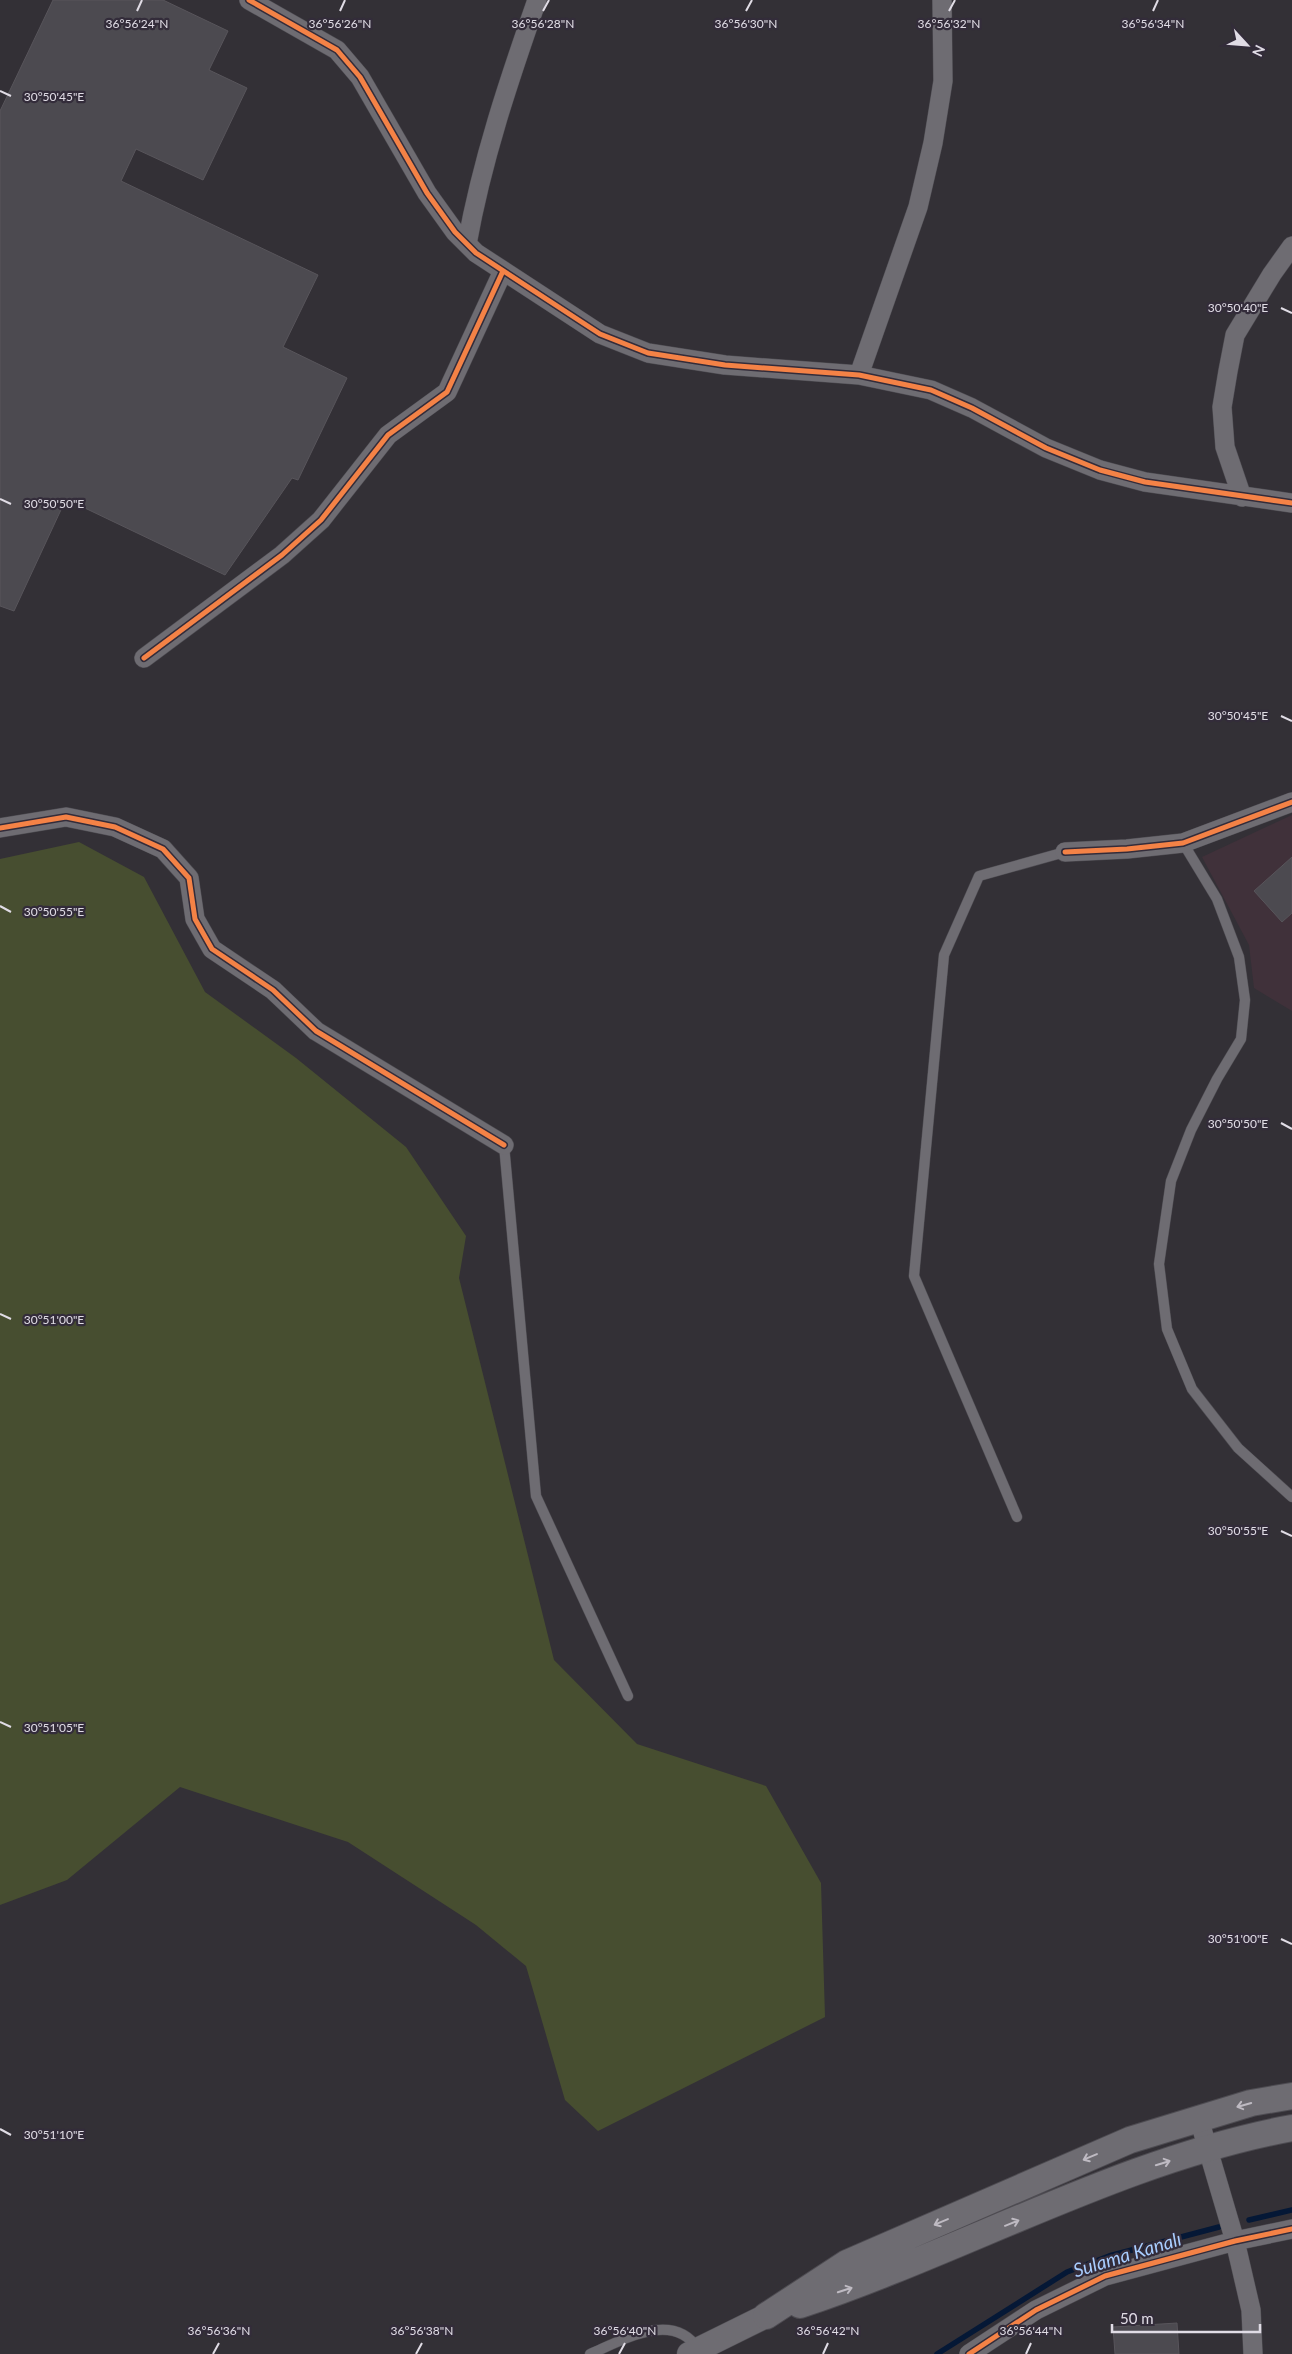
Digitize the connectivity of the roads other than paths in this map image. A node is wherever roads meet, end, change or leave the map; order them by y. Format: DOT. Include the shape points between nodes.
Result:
graph roads {
  1 [pos="250,0"];
  2 [pos="538,0"];
  3 [pos="942,0"];
  4 [pos="467,244"];
  5 [pos="1292,246"];
  6 [pos="503,271"];
  7 [pos="859,375"];
  8 [pos="1242,497"];
  9 [pos="1292,503"];
  10 [pos="144,658"];
  11 [pos="1292,802"];
  12 [pos="0,828"];
  13 [pos="1183,843"];
  14 [pos="1065,852"];
  15 [pos="504,1145"];
  16 [pos="1292,1497"];
  17 [pos="1016,1517"];
  18 [pos="628,1696"];
  19 [pos="1292,2096"];
  20 [pos="1199,2119"];
  21 [pos="1292,2128"];
  22 [pos="1209,2149"];
  23 [pos="1292,2229"];
  24 [pos="1234,2241"];
  25 [pos="766,2316"];
  26 [pos="694,2352"];
  27 [pos="590,2354"];
  28 [pos="969,2354"];
  29 [pos="1253,2354"];
  1 -- 4 [label="street" via="336,50 360,77 427,193"];
  2 -- 4 [label="street" via="504,94 476,193"];
  3 -- 7 [label="street" via="942,81 933,143 918,207"];
  4 -- 6 [label="street"];
  5 -- 8 [label="street" via="1235,335 1222,407 1226,447"];
  6 -- 7 [label="street" via="600,334 648,353 724,365"];
  6 -- 10 [label="street" via="447,392 388,435 321,520 282,555"];
  7 -- 8 [label="street" via="931,390 1046,448 1100,470 1145,482"];
  8 -- 9 [label="street"];
  11 -- 13 [label="street"];
  12 -- 15 [label="street" via="66,816 115,826 163,849 189,878 195,919 212,949 273,990 316,1031"];
  13 -- 14 [label="street"];
  13 -- 16 [label="lane" via="1216,899 1239,957 1245,1000 1241,1039 1216,1079 1171,1180 1159,1264 1166,1329 1192,1389 1238,1448"];
  14 -- 17 [label="lane" via="979,876 944,956 914,1276"];
  15 -- 18 [label="lane" via="536,1496"];
  19 -- 20 [label="main road, one-way" via="1251,2103"];
  20 -- 22 [label="street"];
  20 -- 25 [label="main road, one-way" via="1130,2140 847,2263"];
  21 -- 22 [label="main road" via="1257,2134"];
  22 -- 24 [label="street"];
  25 -- 22 [label="main road, one-way" via="854,2287 1142,2170"];
  23 -- 24 [label="street"];
  24 -- 28 [label="street" via="1105,2276 1036,2310"];
  24 -- 29 [label="street" via="1251,2310"];
  25 -- 26 [label="street"];
  26 -- 27 [label="lane" via="686,2335 674,2330 639,2332"];
}
